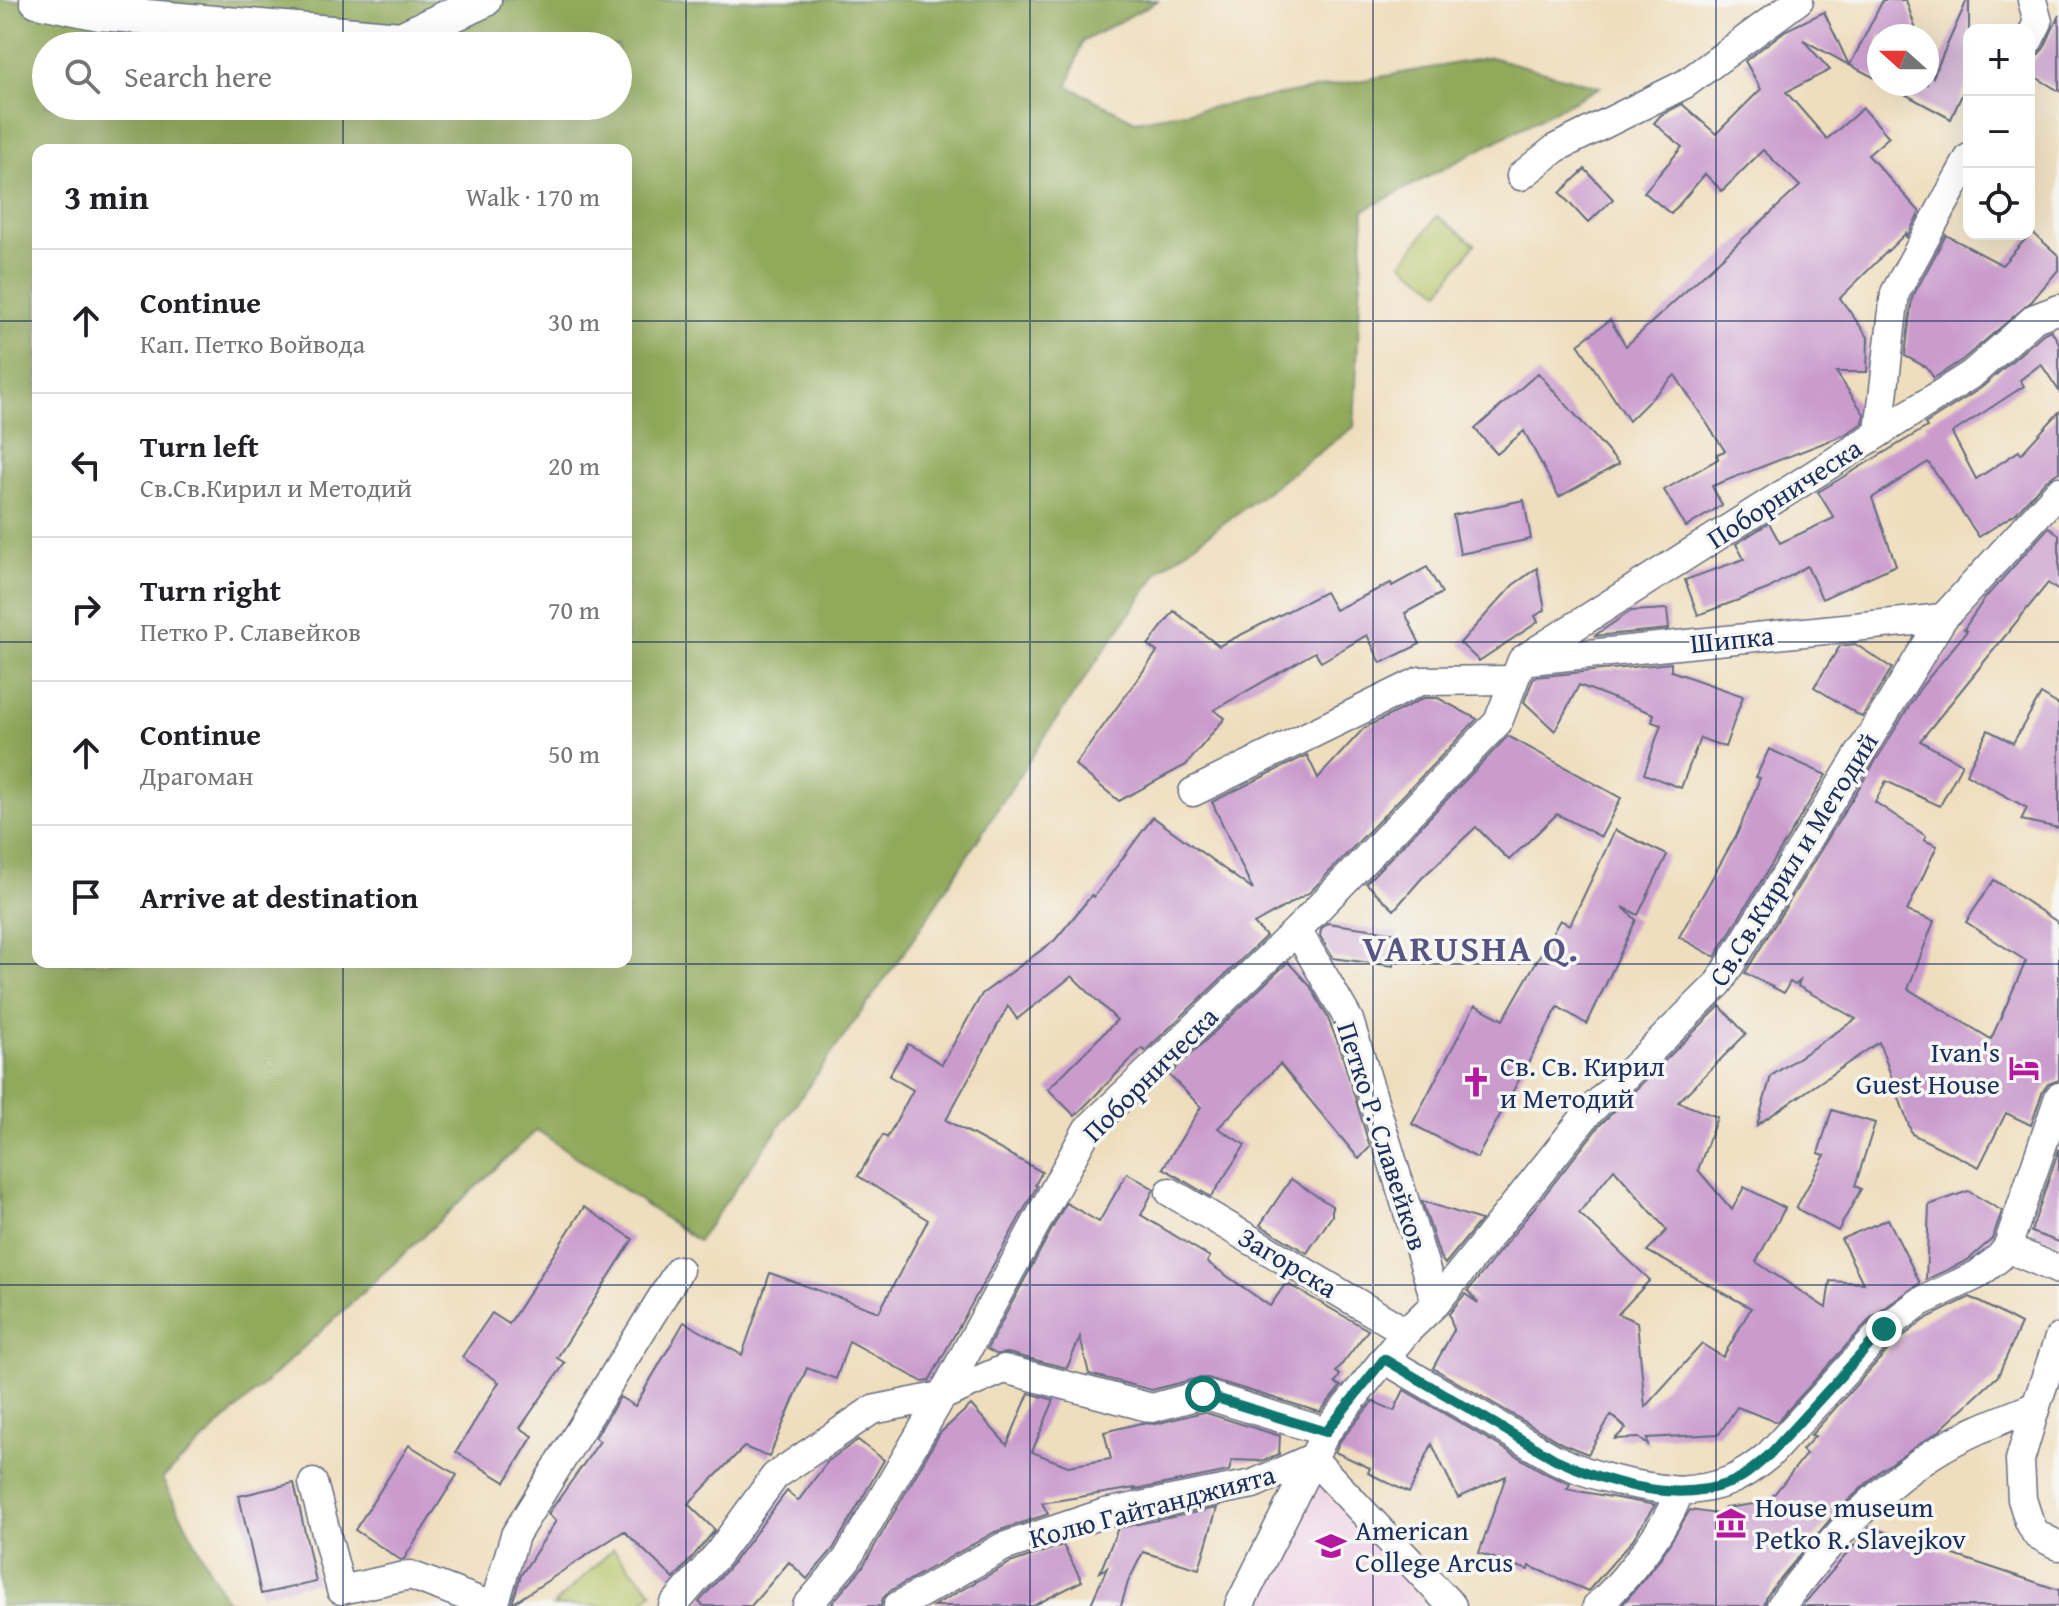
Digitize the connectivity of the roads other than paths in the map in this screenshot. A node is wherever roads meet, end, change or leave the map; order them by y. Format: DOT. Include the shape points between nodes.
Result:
graph roads {
  1 [pos="37,0"];
  2 [pos="484,0"];
  3 [pos="1799,0"];
  4 [pos="2032,0"];
  5 [pos="2035,28"];
  6 [pos="320,32"];
  7 [pos="416,32"];
  8 [pos="1964,168"];
  9 [pos="1521,176"];
  10 [pos="2059,309"];
  11 [pos="1879,432"];
  12 [pos="2059,491"];
  13 [pos="1943,618"];
  14 [pos="1518,670"];
  15 [pos="1193,792"];
  16 [pos="1297,930"];
  17 [pos="2059,1097"];
  18 [pos="1170,1192"];
  19 [pos="2007,1248"];
  20 [pos="679,1270"];
  21 [pos="2059,1270"];
  22 [pos="1436,1303"];
  23 [pos="1406,1332"];
  24 [pos="2059,1338"];
  25 [pos="1384,1359"];
  26 [pos="942,1396"];
  27 [pos="2036,1406"];
  28 [pos="1326,1432"];
  29 [pos="1312,1458"];
  30 [pos="313,1483"];
  31 [pos="1679,1491"];
  32 [pos="2059,1546"];
  33 [pos="493,1606"];
  34 [pos="673,1606"];
  35 [pos="807,1606"];
  36 [pos="898,1606"];
  37 [pos="1239,1606"];
  38 [pos="1452,1606"];
  39 [pos="1597,1606"];
  40 [pos="1781,1606"];
  1 -- 6 [label="street" via="100,13"];
  2 -- 7 [label="street"];
  3 -- 9 [label="street" via="1685,84 1556,148"];
  4 -- 5 [label="street"];
  8 -- 11 [label="street" via="1895,293"];
  10 -- 11 [label="street, Поборническа" via="2035,318 1972,374"];
  11 -- 14 [label="street, Поборническа"];
  12 -- 13 [label="street, Св.Св.Кирил и Методий"];
  13 -- 14 [label="street, Шипка"];
  13 -- 22 [label="street, Св.Св.Кирил и Методий" via="1719,983 1587,1114"];
  14 -- 15 [label="street" via="1420,681"];
  14 -- 16 [label="street, Поборническа" via="1498,722"];
  16 -- 22 [label="street, Петко Р. Славейков" via="1349,1020"];
  16 -- 26 [label="street, Поборническа" via="1087,1130"];
  17 -- 19 [label="street"];
  18 -- 23 [label="street, Загорска"];
  19 -- 21 [label="street"];
  19 -- 31 [label="street" via="1977,1275 1920,1302 1884,1329 1749,1472 1729,1483"];
  20 -- 33 [label="street" via="515,1535"];
  22 -- 23 [label="street, Св.Св.Кирил и Методий"];
  23 -- 25 [label="street, Св.Св.Кирил и Методий"];
  24 -- 27 [label="street"];
  25 -- 28 [label="street, Св.Св.Кирил и Методий"];
  25 -- 31 [label="street" via="1582,1472"];
  26 -- 28 [label="street" via="1004,1369 1152,1408 1203,1394"];
  26 -- 34 [label="street" via="872,1410 775,1476"];
  26 -- 35 [label="street, Поборническа" via="847,1559"];
  27 -- 32 [label="street" via="2020,1460 2022,1499 2036,1534"];
  27 -- 40 [label="street" via="1978,1429 1904,1474 1835,1538"];
  28 -- 29 [label="street, Св.Св.Кирил и Методий"];
  29 -- 36 [label="street, Колю Гайтанджията" via="1253,1484 1105,1513 1003,1547"];
  29 -- 37 [label="street, Св.Св.Кирил и Методий"];
  29 -- 38 [label="street, Колю Гайтанджията"];
  30 -- 33 [label="street" via="341,1590 410,1575"];
  31 -- 39 [label="street" via="1663,1526"];
}
